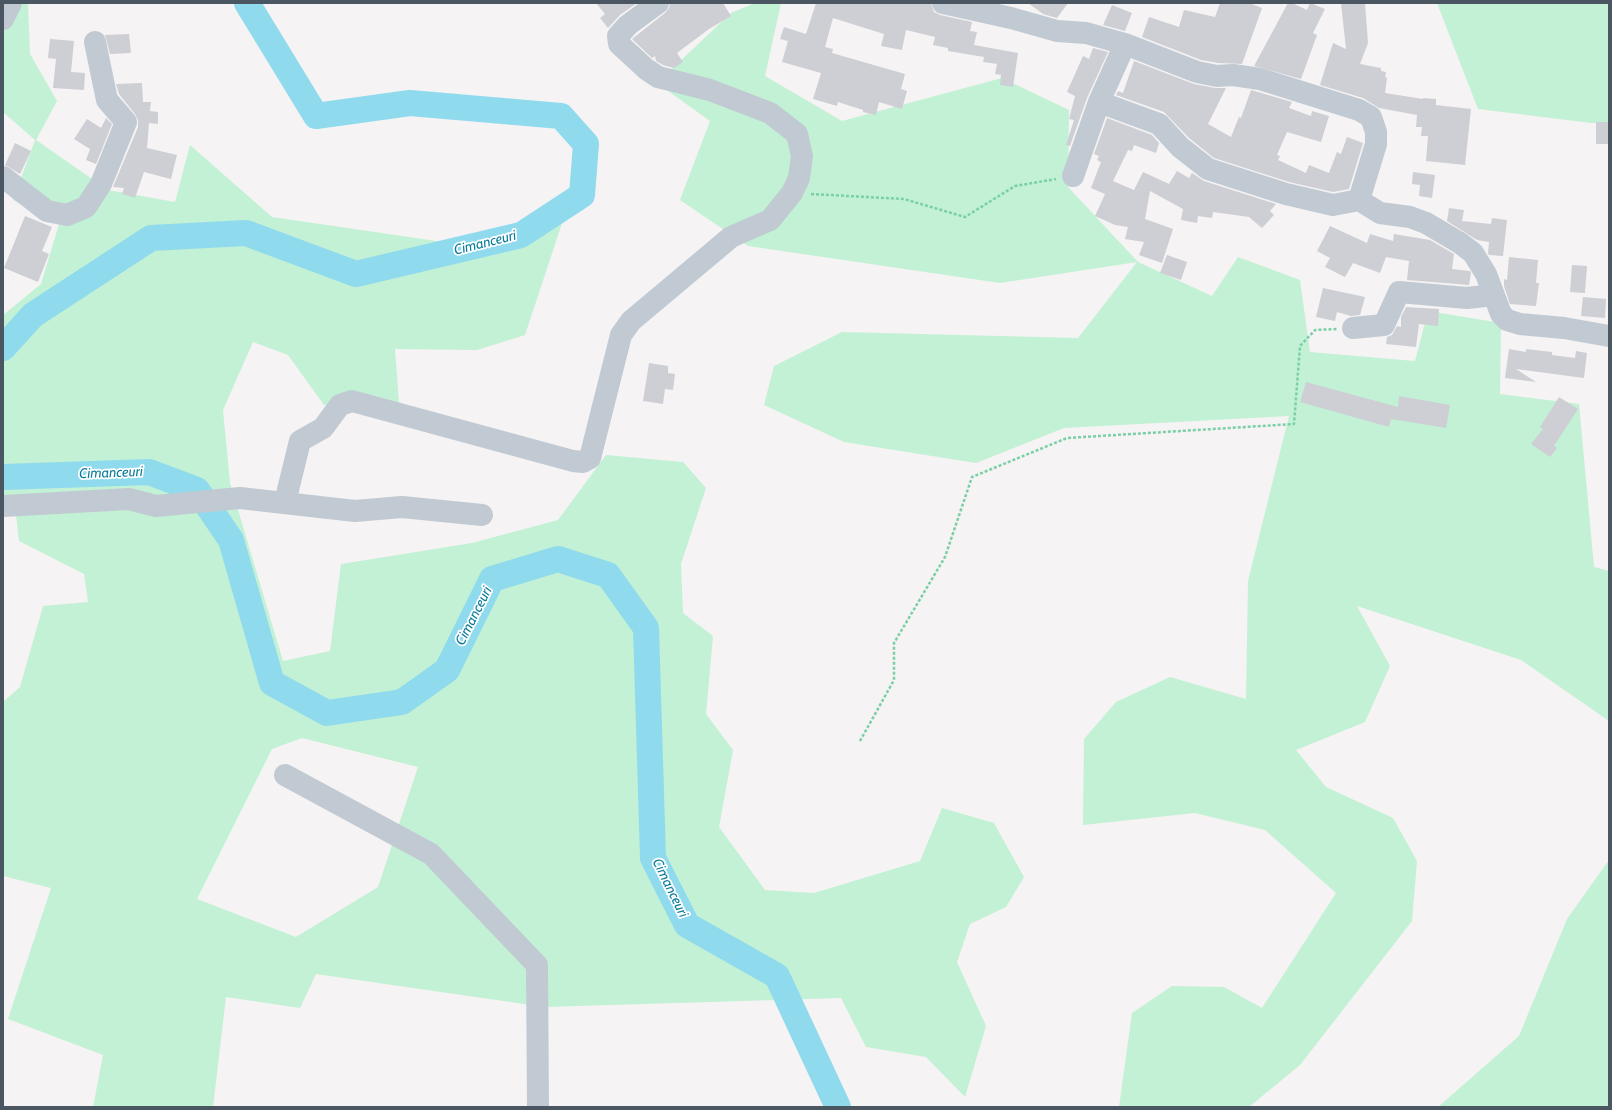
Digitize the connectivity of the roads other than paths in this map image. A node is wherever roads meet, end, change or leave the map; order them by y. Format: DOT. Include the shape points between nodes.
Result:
graph roads {
  1 [pos="10,3"];
  2 [pos="658,3"];
  3 [pos="943,3"];
  4 [pos="3,19"];
  5 [pos="95,42"];
  6 [pos="1125,44"];
  7 [pos="1099,102"];
  8 [pos="1072,176"];
  9 [pos="3,177"];
  10 [pos="1359,200"];
  11 [pos="1494,295"];
  12 [pos="1353,328"];
  13 [pos="1609,336"];
  14 [pos="285,502"];
  15 [pos="3,506"];
  16 [pos="482,514"];
  17 [pos="285,775"];
  18 [pos="538,1107"];
  1 -- 4 [label="street"];
  2 -- 14 [label="street" via="628,24 618,36 619,44 658,77 710,90 770,113 797,134 802,156 800,178 792,193 770,220 731,237 631,321 621,335 590,458 583,462 573,461 352,401 340,404 323,428 300,441"];
  3 -- 6 [label="street" via="1057,31 1086,33"];
  5 -- 9 [label="street" via="107,100 126,122 101,184 86,207 67,215 47,211"];
  6 -- 7 [label="street"];
  6 -- 10 [label="street" via="1197,72 1260,79 1359,110 1371,117 1376,132 1376,144"];
  7 -- 8 [label="street"];
  7 -- 10 [label="street" via="1160,124 1180,147 1208,169 1286,194 1333,205"];
  10 -- 11 [label="street" via="1380,213 1410,218 1426,224 1460,243 1473,253 1486,274"];
  11 -- 12 [label="street" via="1466,298 1399,292 1384,325"];
  11 -- 13 [label="street" via="1501,314 1507,320"];
  14 -- 15 [label="street" via="240,498 156,506 129,499"];
  14 -- 16 [label="street" via="355,511 402,507"];
  17 -- 18 [label="street" via="431,854 537,965"];
}
